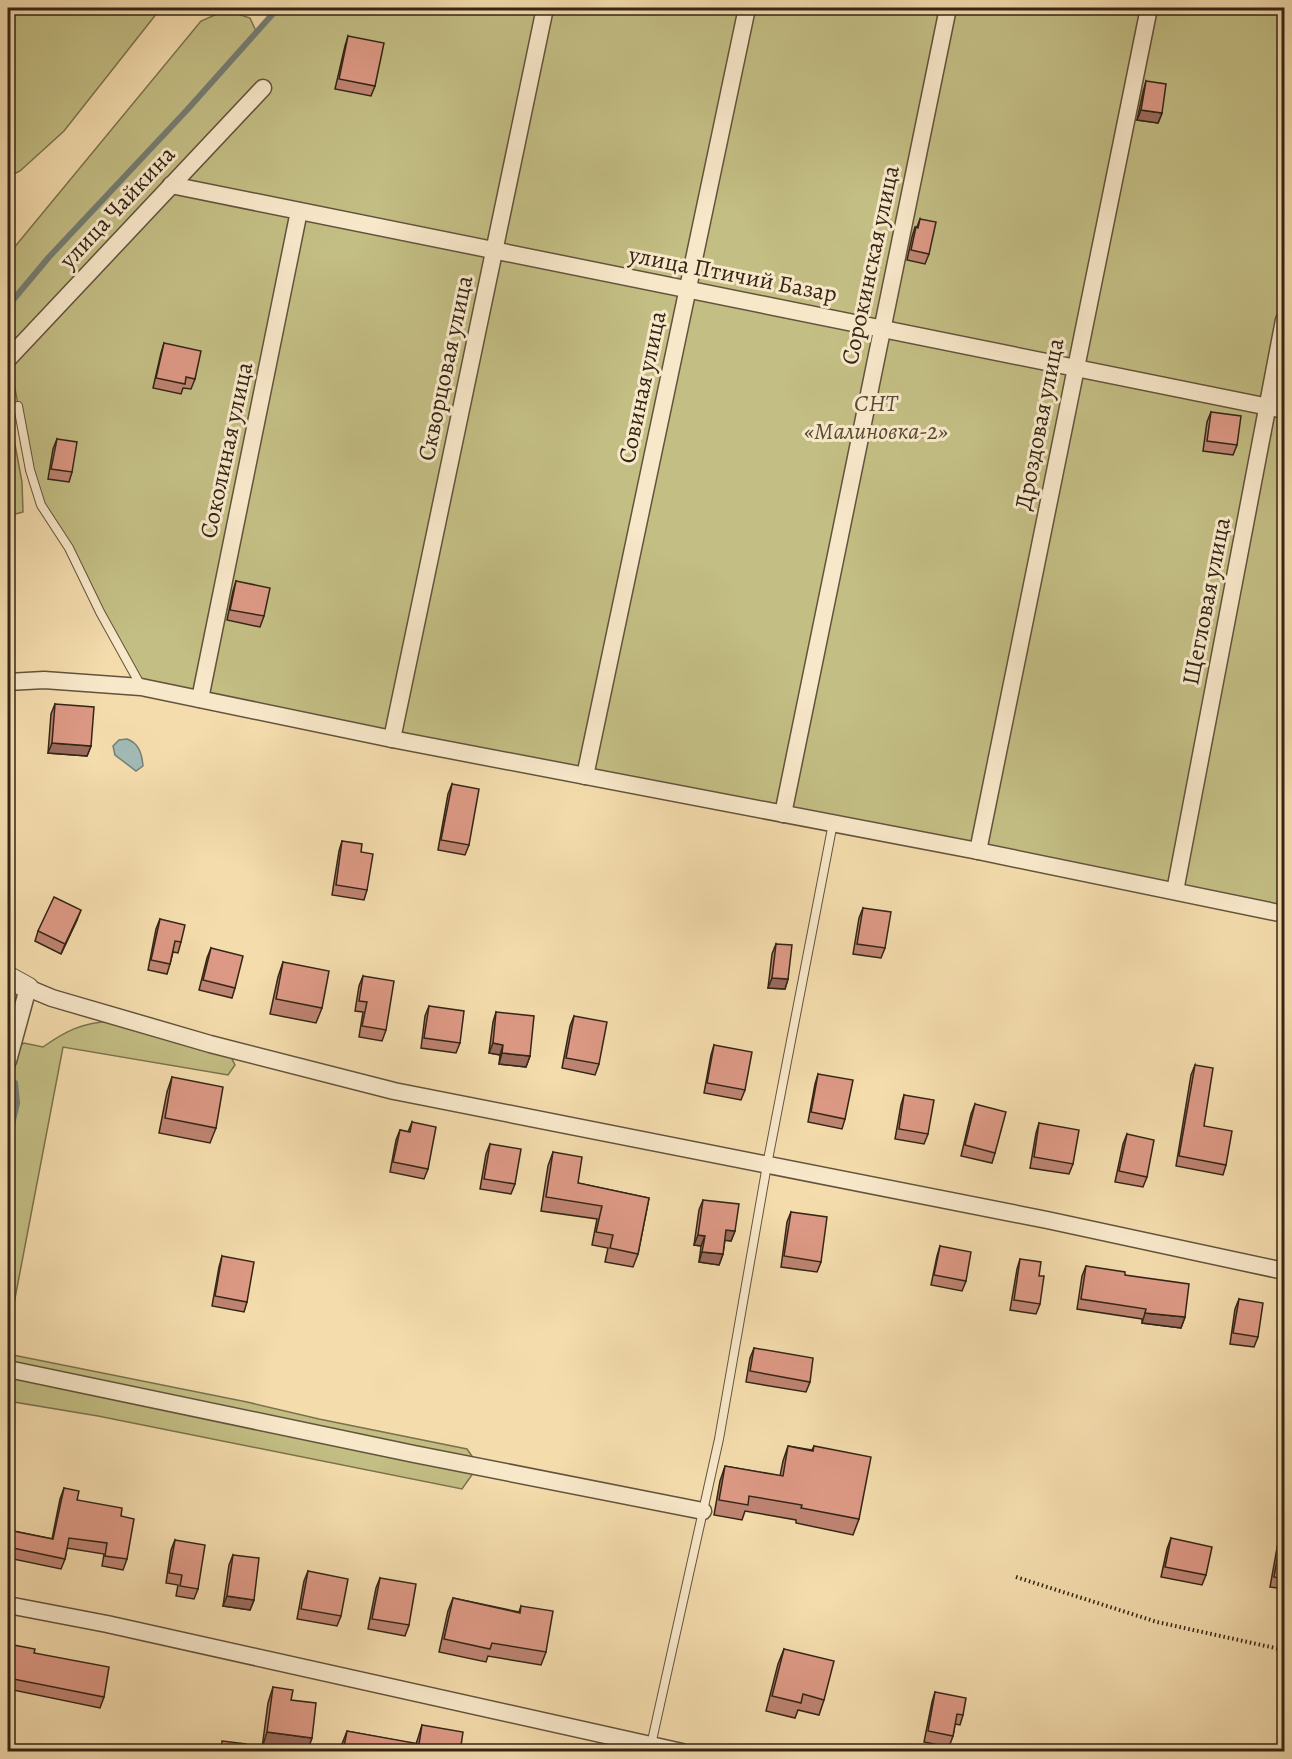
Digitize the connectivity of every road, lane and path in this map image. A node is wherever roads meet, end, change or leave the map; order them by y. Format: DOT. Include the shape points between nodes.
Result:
graph roads {
  1 [pos="544,8"];
  2 [pos="747,8"];
  3 [pos="948,8"];
  4 [pos="1149,8"];
  5 [pos="263,88"];
  6 [pos="171,185"];
  7 [pos="299,211"];
  8 [pos="494,250"];
  9 [pos="687,289"];
  10 [pos="1284,320"];
  11 [pos="881,329"];
  12 [pos="8,359"];
  13 [pos="1075,368"];
  14 [pos="18,406"];
  15 [pos="1267,407"];
  16 [pos="1284,410"];
  17 [pos="8,682"];
  18 [pos="141,687"];
  19 [pos="200,699"];
  20 [pos="392,739"];
  21 [pos="585,776"];
  22 [pos="783,814"];
  23 [pos="833,823"];
  24 [pos="978,851"];
  25 [pos="1175,891"];
  26 [pos="1284,914"];
  27 [pos="8,977"];
  28 [pos="28,988"];
  29 [pos="8,1060"];
  30 [pos="767,1165"];
  31 [pos="1284,1271"];
  32 [pos="8,1369"];
  33 [pos="703,1511"];
  34 [pos="1016,1577"];
  35 [pos="8,1605"];
  36 [pos="1284,1650"];
  37 [pos="651,1745"];
  38 [pos="682,1752"];
  1 -- 8 [label="street, Скворцовая улица"];
  2 -- 9 [label="street, Совиная улица"];
  3 -- 11 [label="street, Сорокинская улица"];
  4 -- 13 [label="street, Дроздовая улица"];
  5 -- 6 [label="street, улица Чайкина"];
  6 -- 7 [label="street, улица Птичий Базар"];
  6 -- 12 [label="street, улица Чайкина"];
  7 -- 8 [label="street, улица Птичий Базар"];
  7 -- 19 [label="street, Соколиная улица"];
  8 -- 9 [label="street, улица Птичий Базар"];
  8 -- 20 [label="street, Скворцовая улица"];
  9 -- 11 [label="street, улица Птичий Базар"];
  9 -- 21 [label="street, Совиная улица"];
  10 -- 15 [label="street, Щегловая улица"];
  11 -- 13 [label="street, улица Птичий Базар"];
  11 -- 22 [label="street, Сорокинская улица"];
  13 -- 15 [label="street, улица Птичий Базар"];
  13 -- 24 [label="street, Дроздовая улица"];
  14 -- 18 [label="lane" via="30,471 41,505 69,548"];
  15 -- 16 [label="street, улица Птичий Базар"];
  15 -- 25 [label="street, Щегловая улица"];
  17 -- 18 [label="street" via="45,680"];
  18 -- 19 [label="street"];
  19 -- 20 [label="street"];
  20 -- 21 [label="street"];
  21 -- 22 [label="street"];
  22 -- 23 [label="street"];
  23 -- 24 [label="street"];
  23 -- 30 [label="lane"];
  24 -- 25 [label="street"];
  25 -- 26 [label="street"];
  27 -- 28 [label="street"];
  28 -- 29 [label="street"];
  28 -- 30 [label="street" via="210,1044 394,1091"];
  30 -- 31 [label="street"];
  30 -- 33 [label="lane"];
  32 -- 33 [label="street"];
  33 -- 37 [label="lane"];
  34 -- 36 [label="path" via="1157,1622"];
  35 -- 37 [label="street"];
  37 -- 38 [label="street"];
}
